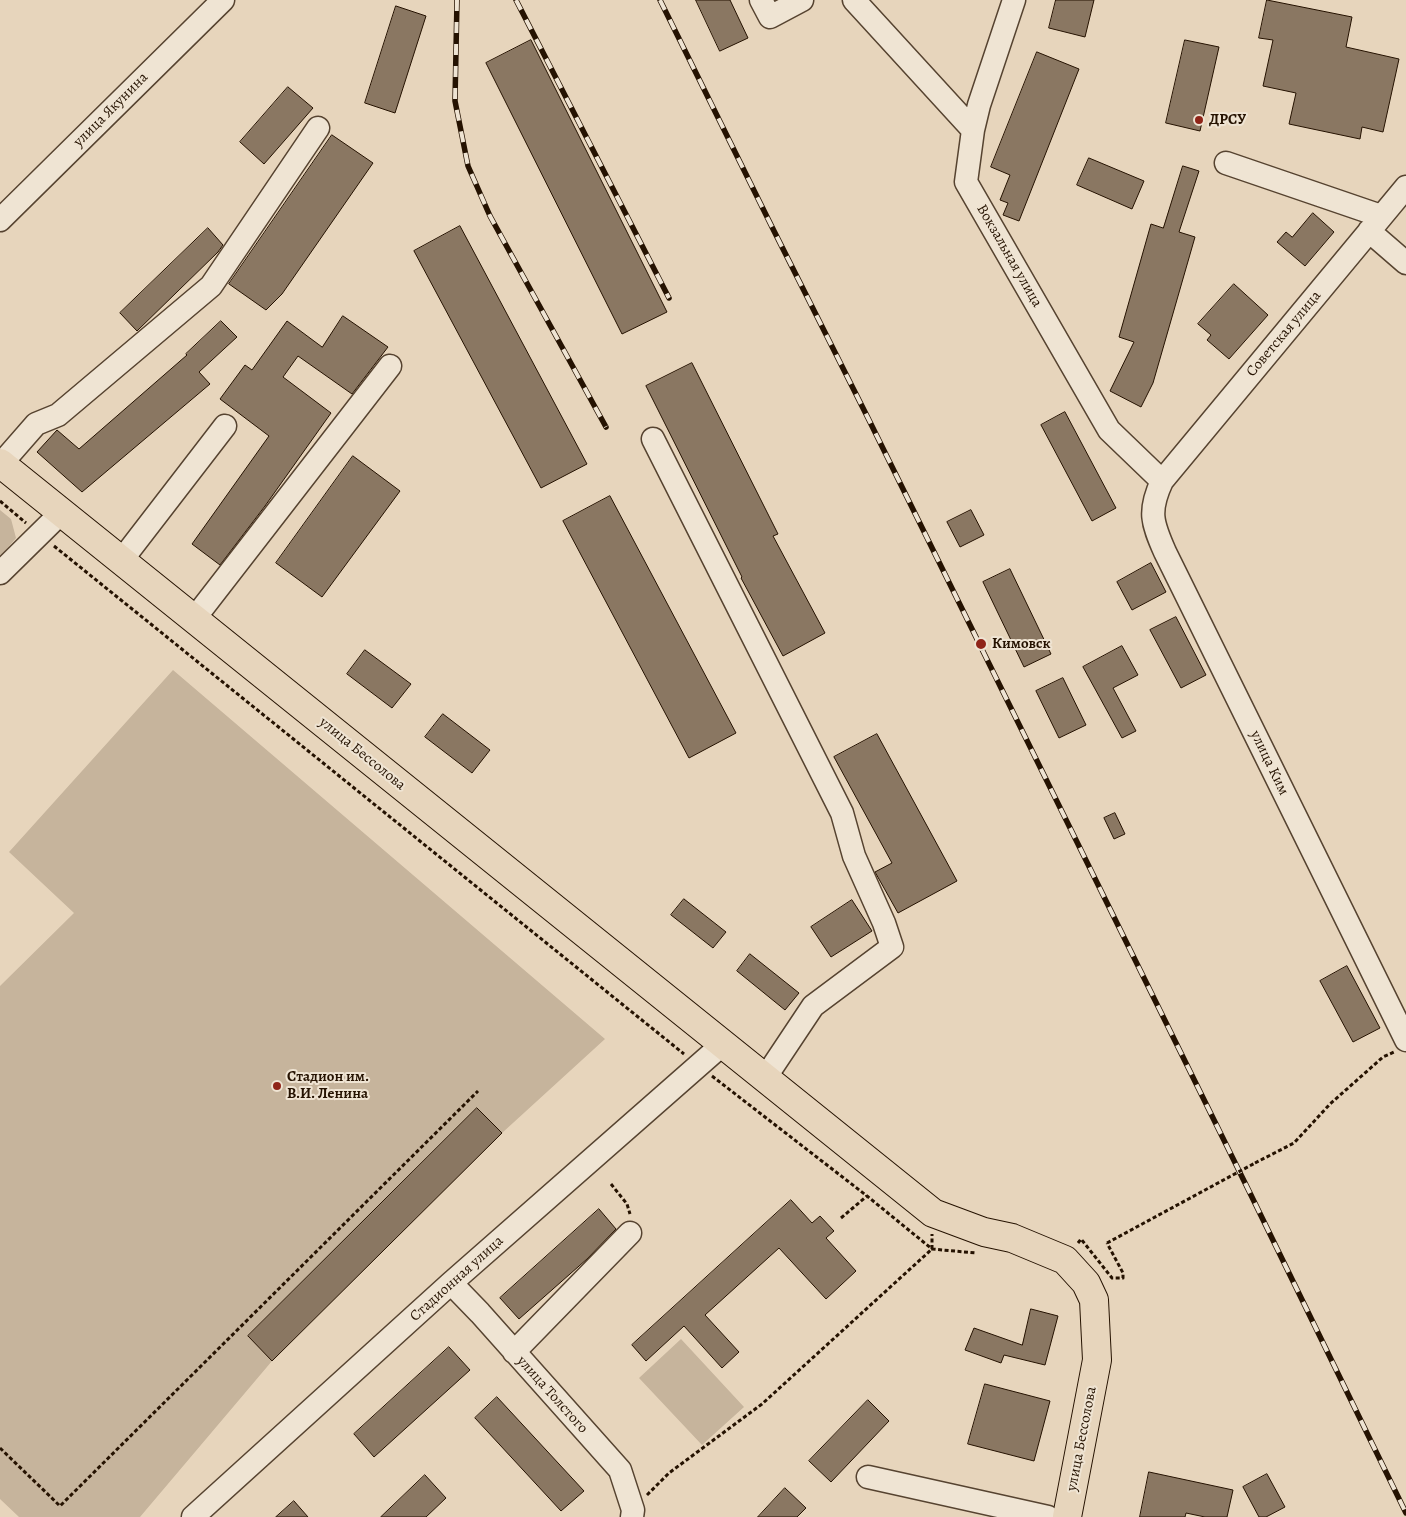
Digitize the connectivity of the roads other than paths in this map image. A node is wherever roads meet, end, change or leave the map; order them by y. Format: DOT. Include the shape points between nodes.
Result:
graph roads {
  1 [pos="223,0"];
  2 [pos="761,0"];
  3 [pos="802,0"];
  4 [pos="854,0"];
  5 [pos="1014,0"];
  6 [pos="318,128"];
  7 [pos="973,130"];
  8 [pos="1226,163"];
  9 [pos="1406,187"];
  10 [pos="0,220"];
  11 [pos="1375,223"];
  12 [pos="1406,263"];
  13 [pos="390,366"];
  14 [pos="225,426"];
  15 [pos="653,440"];
  16 [pos="1,464"];
  17 [pos="1162,481"];
  18 [pos="62,512"];
  19 [pos="121,561"];
  20 [pos="0,574"];
  21 [pos="194,619"];
  22 [pos="724,1044"];
  23 [pos="1402,1046"];
  24 [pos="765,1078"];
  25 [pos="630,1233"];
  26 [pos="451,1283"];
  27 [pos="514,1352"];
  28 [pos="868,1477"];
  29 [pos="995,1511"];
  30 [pos="632,1513"];
  31 [pos="193,1517"];
  32 [pos="1048,1517"];
  33 [pos="1067,1517"];
  1 -- 10 [label="street, улица Якунина"];
  2 -- 3 [label="street" via="770,17"];
  4 -- 7 [label="street"];
  5 -- 7 [label="street, Вокзальная улица"];
  6 -- 16 [label="street" via="211,286 58,415 36,424"];
  7 -- 17 [label="street, Вокзальная улица" via="966,182 1109,430"];
  8 -- 11 [label="street"];
  9 -- 11 [label="street, Советская улица"];
  11 -- 12 [label="street"];
  11 -- 17 [label="street, Советская улица"];
  13 -- 21 [label="street"];
  14 -- 19 [label="street"];
  15 -- 24 [label="street" via="842,813 854,856 892,947 813,1006"];
  16 -- 18 [label="main road, улица Бессолова"];
  17 -- 23 [label="street, улица Ким" via="1153,511 1156,531"];
  18 -- 19 [label="main road, улица Бессолова"];
  18 -- 20 [label="street"];
  19 -- 21 [label="main road, улица Бессолова"];
  21 -- 22 [label="main road, улица Бессолова"];
  22 -- 24 [label="main road, улица Бессолова"];
  22 -- 26 [label="street, Стадионная улица"];
  24 -- 33 [label="main road, улица Бессолова" via="932,1213 984,1232 1012,1238 1064,1260 1086,1282 1094,1300 1097,1360"];
  25 -- 27 [label="street"];
  26 -- 27 [label="street, улица Толстого"];
  26 -- 31 [label="street, Стадионная улица"];
  27 -- 30 [label="street, улица Толстого" via="620,1470"];
  28 -- 29 [label="street"];
  29 -- 32 [label="street"];
}
